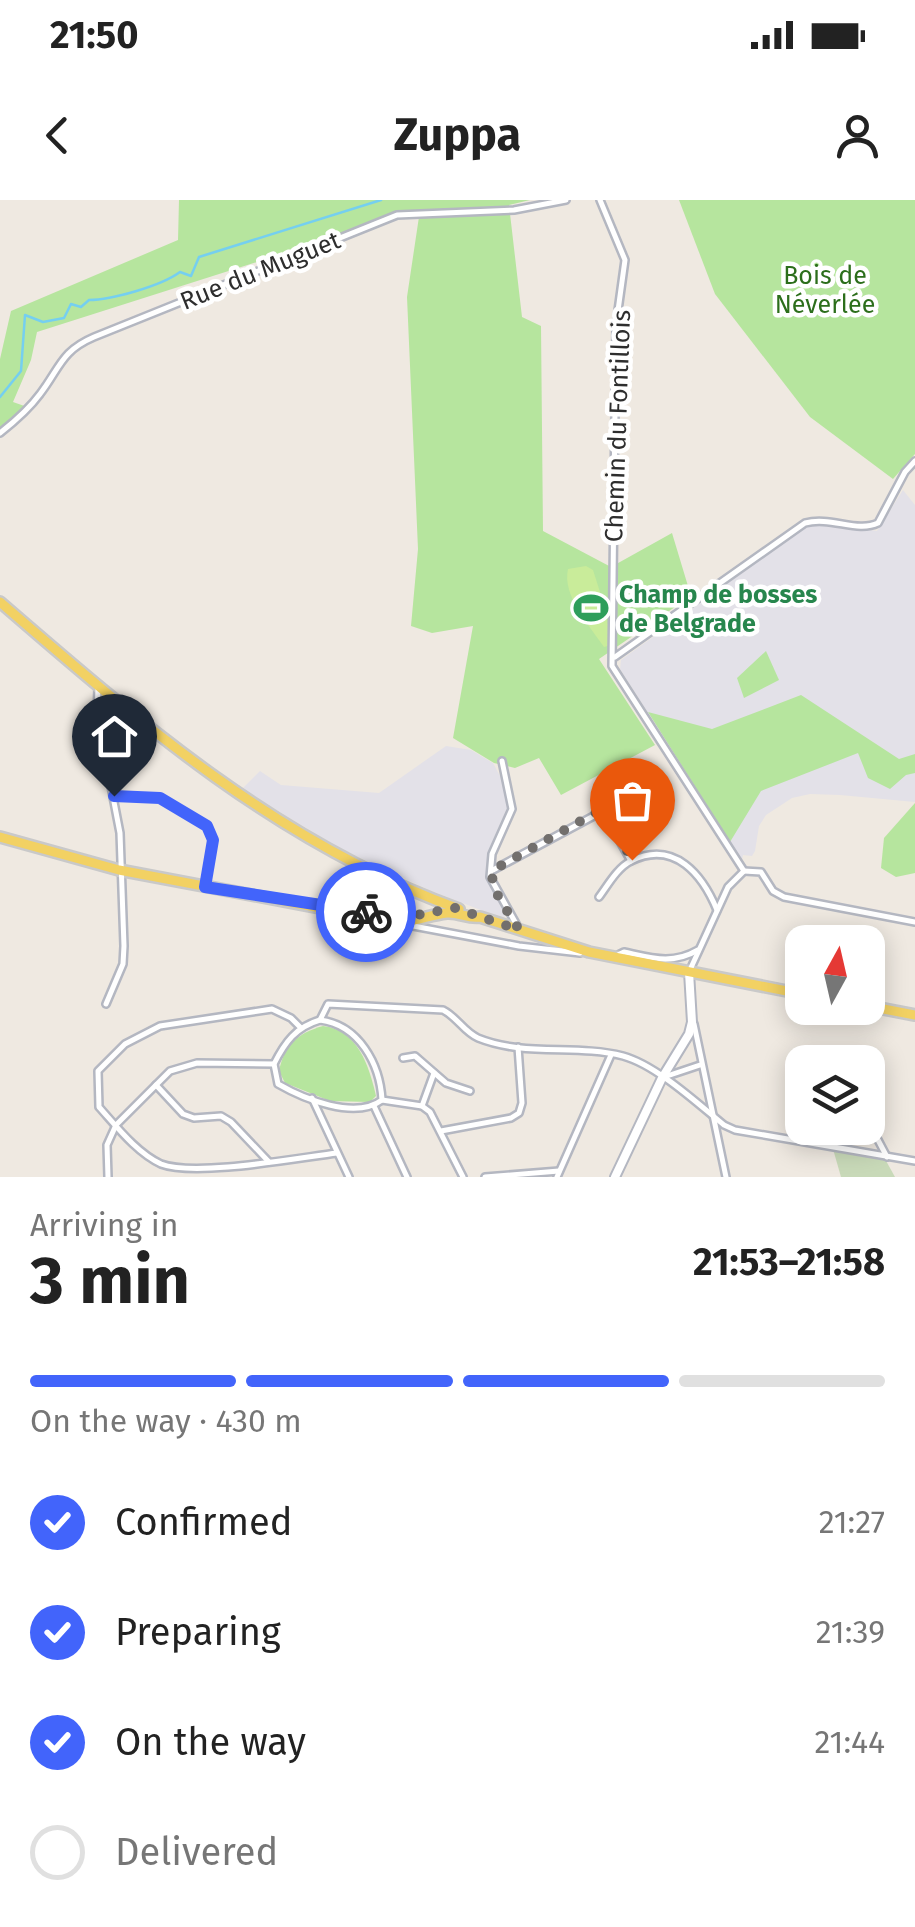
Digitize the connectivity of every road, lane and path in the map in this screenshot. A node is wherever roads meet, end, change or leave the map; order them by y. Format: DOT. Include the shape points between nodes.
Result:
graph roads {
  1 [pos="566,200"];
  2 [pos="600,200"];
  3 [pos="0,433"];
  4 [pos="915,461"];
  5 [pos="0,602"];
  6 [pos="615,657"];
  7 [pos="98,687"];
  8 [pos="502,761"];
  9 [pos="114,796"];
  10 [pos="0,837"];
  11 [pos="632,860"];
  12 [pos="119,870"];
  13 [pos="493,870"];
  14 [pos="744,870"];
  15 [pos="205,887"];
  16 [pos="415,892"];
  17 [pos="600,897"];
  18 [pos="455,908"];
  19 [pos="717,910"];
  20 [pos="480,917"];
  21 [pos="402,920"];
  22 [pos="915,922"];
  23 [pos="519,930"];
  24 [pos="700,948"];
  25 [pos="589,952"];
  26 [pos="614,957"];
  27 [pos="688,972"];
  28 [pos="785,991"];
  29 [pos="106,1004"];
  30 [pos="885,1009"];
  31 [pos="915,1015"];
  32 [pos="320,1020"];
  33 [pos="692,1022"];
  34 [pos="301,1028"];
  35 [pos="518,1047"];
  36 [pos="611,1054"];
  37 [pos="403,1058"];
  38 [pos="274,1064"];
  39 [pos="700,1065"];
  40 [pos="434,1073"];
  41 [pos="662,1078"];
  42 [pos="156,1085"];
  43 [pos="470,1091"];
  44 [pos="312,1098"];
  45 [pos="382,1100"];
  46 [pos="374,1106"];
  47 [pos="422,1106"];
  48 [pos="712,1116"];
  49 [pos="116,1125"];
  50 [pos="441,1131"];
  51 [pos="881,1145"];
  52 [pos="337,1153"];
  53 [pos="887,1157"];
  54 [pos="915,1161"];
  55 [pos="269,1162"];
  56 [pos="558,1174"];
  57 [pos="617,1174"];
  58 [pos="108,1177"];
  59 [pos="349,1177"];
  60 [pos="407,1177"];
  61 [pos="463,1177"];
  62 [pos="485,1177"];
  63 [pos="629,1177"];
  64 [pos="726,1177"];
  1 -- 3 [label="street, Rue du Muguet" via="514,210 397,216 94,337 63,356 41,393"];
  2 -- 6 [label="street, Chemin du Fontillois" via="625,260 616,324"];
  4 -- 6 [label="street" via="878,523 805,522"];
  5 -- 7 [label="main road"];
  6 -- 14 [label="street" via="612,666"];
  7 -- 9 [label="street"];
  7 -- 16 [label="main road" via="231,790 314,843"];
  8 -- 13 [label="street" via="512,809 492,854"];
  9 -- 12 [label="street"];
  9 -- 15 [label="street" via="160,798 207,826 213,840"];
  10 -- 12 [label="main road"];
  11 -- 13 [label="street" via="603,811"];
  11 -- 17 [label="street"];
  11 -- 19 [label="street" via="666,856 692,868"];
  12 -- 15 [label="main road"];
  12 -- 29 [label="street" via="123,964"];
  13 -- 23 [label="street" via="495,890"];
  14 -- 19 [label="street"];
  14 -- 22 [label="street" via="761,872 784,897"];
  15 -- 21 [label="main road"];
  15 -- 21 [label="main road"];
  16 -- 18 [label="main road"];
  16 -- 21 [label="main road"];
  18 -- 20 [label="main road"];
  18 -- 21 [label="main road"];
  19 -- 24 [label="street"];
  20 -- 21 [label="main road" via="452,912"];
  20 -- 23 [label="main road"];
  21 -- 25 [label="street" via="519,946"];
  23 -- 25 [label="main road"];
  24 -- 26 [label="street" via="677,960 624,952"];
  24 -- 27 [label="street"];
  25 -- 26 [label="main road"];
  26 -- 27 [label="main road"];
  27 -- 28 [label="main road"];
  27 -- 33 [label="street"];
  30 -- 31 [label="main road"];
  32 -- 34 [label="street"];
  32 -- 35 [label="street" via="328,1004 443,1010 476,1038"];
  32 -- 45 [label="street" via="335,1022 366,1049"];
  33 -- 39 [label="street"];
  33 -- 41 [label="street"];
  34 -- 38 [label="street"];
  34 -- 49 [label="street" via="272,1010 141,1034 98,1071 99,1107"];
  35 -- 36 [label="street"];
  35 -- 50 [label="street" via="519,1113"];
  36 -- 41 [label="street"];
  36 -- 56 [label="street"];
  37 -- 40 [label="street" via="415,1056"];
  38 -- 42 [label="street" via="197,1062 170,1071"];
  38 -- 44 [label="street" via="278,1084"];
  39 -- 41 [label="street"];
  39 -- 48 [label="street"];
  40 -- 43 [label="street"];
  40 -- 47 [label="street"];
  41 -- 48 [label="street"];
  41 -- 57 [label="street"];
  42 -- 49 [label="street"];
  42 -- 55 [label="street" via="183,1114 232,1122"];
  44 -- 46 [label="street"];
  44 -- 52 [label="street"];
  45 -- 46 [label="street"];
  45 -- 47 [label="street"];
  46 -- 60 [label="street"];
  47 -- 50 [label="street"];
  48 -- 53 [label="street" via="747,1134"];
  48 -- 64 [label="street"];
  49 -- 55 [label="street" via="165,1166"];
  49 -- 58 [label="street" via="106,1151"];
  50 -- 61 [label="street"];
  51 -- 53 [label="street"];
  52 -- 55 [label="street"];
  52 -- 59 [label="street"];
  53 -- 54 [label="street"];
  56 -- 62 [label="street"];
  57 -- 63 [label="street"];
}
